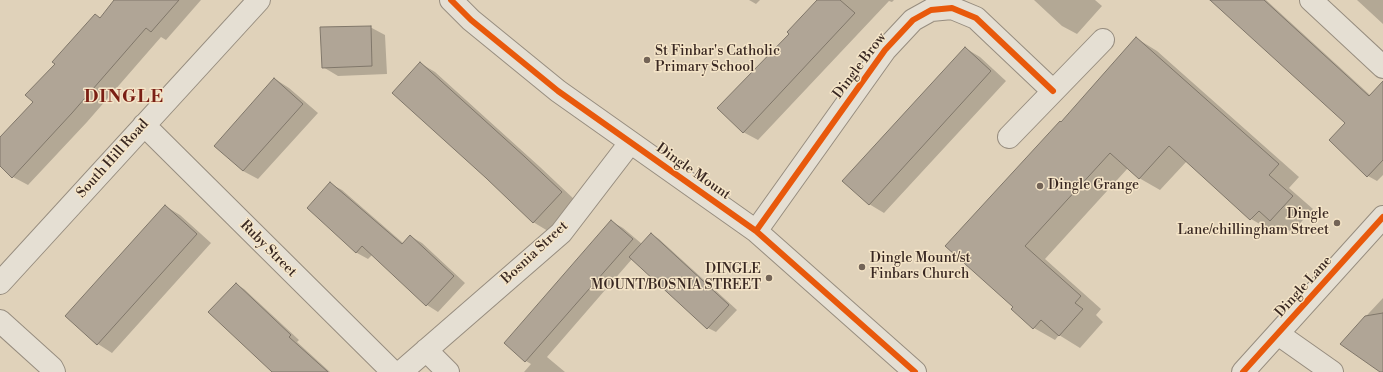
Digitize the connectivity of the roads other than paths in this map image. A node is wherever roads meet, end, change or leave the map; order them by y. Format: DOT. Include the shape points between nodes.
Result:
graph roads {
  1 [pos="259,0"];
  2 [pos="451,0"];
  3 [pos="1311,0"];
  4 [pos="1103,40"];
  5 [pos="1383,67"];
  6 [pos="1053,91"];
  7 [pos="144,125"];
  8 [pos="1009,137"];
  9 [pos="630,143"];
  10 [pos="1383,217"];
  11 [pos="756,231"];
  12 [pos="0,283"];
  13 [pos="0,321"];
  14 [pos="1278,334"];
  15 [pos="426,350"];
  16 [pos="54,372"];
  17 [pos="393,372"];
  18 [pos="401,372"];
  19 [pos="448,372"];
  20 [pos="915,372"];
  21 [pos="1243,372"];
  22 [pos="1332,372"];
  1 -- 7 [label="street, South Hill Road"];
  2 -- 9 [label="street, Dingle Mount" via="558,91"];
  3 -- 5 [label="street"];
  4 -- 6 [label="street"];
  6 -- 8 [label="street"];
  6 -- 11 [label="street, Dingle Brow" via="976,18 952,8 931,10 913,20 885,50"];
  7 -- 12 [label="street, South Hill Road"];
  7 -- 17 [label="street, Ruby Street"];
  9 -- 11 [label="street, Dingle Mount"];
  9 -- 15 [label="street, Bosnia Street" via="561,233"];
  10 -- 14 [label="street, Dingle Lane"];
  11 -- 20 [label="street, Dingle Mount"];
  13 -- 16 [label="street"];
  14 -- 21 [label="street, Dingle Lane"];
  14 -- 22 [label="street"];
  15 -- 18 [label="street, Bosnia Street"];
  15 -- 19 [label="street"];
}
